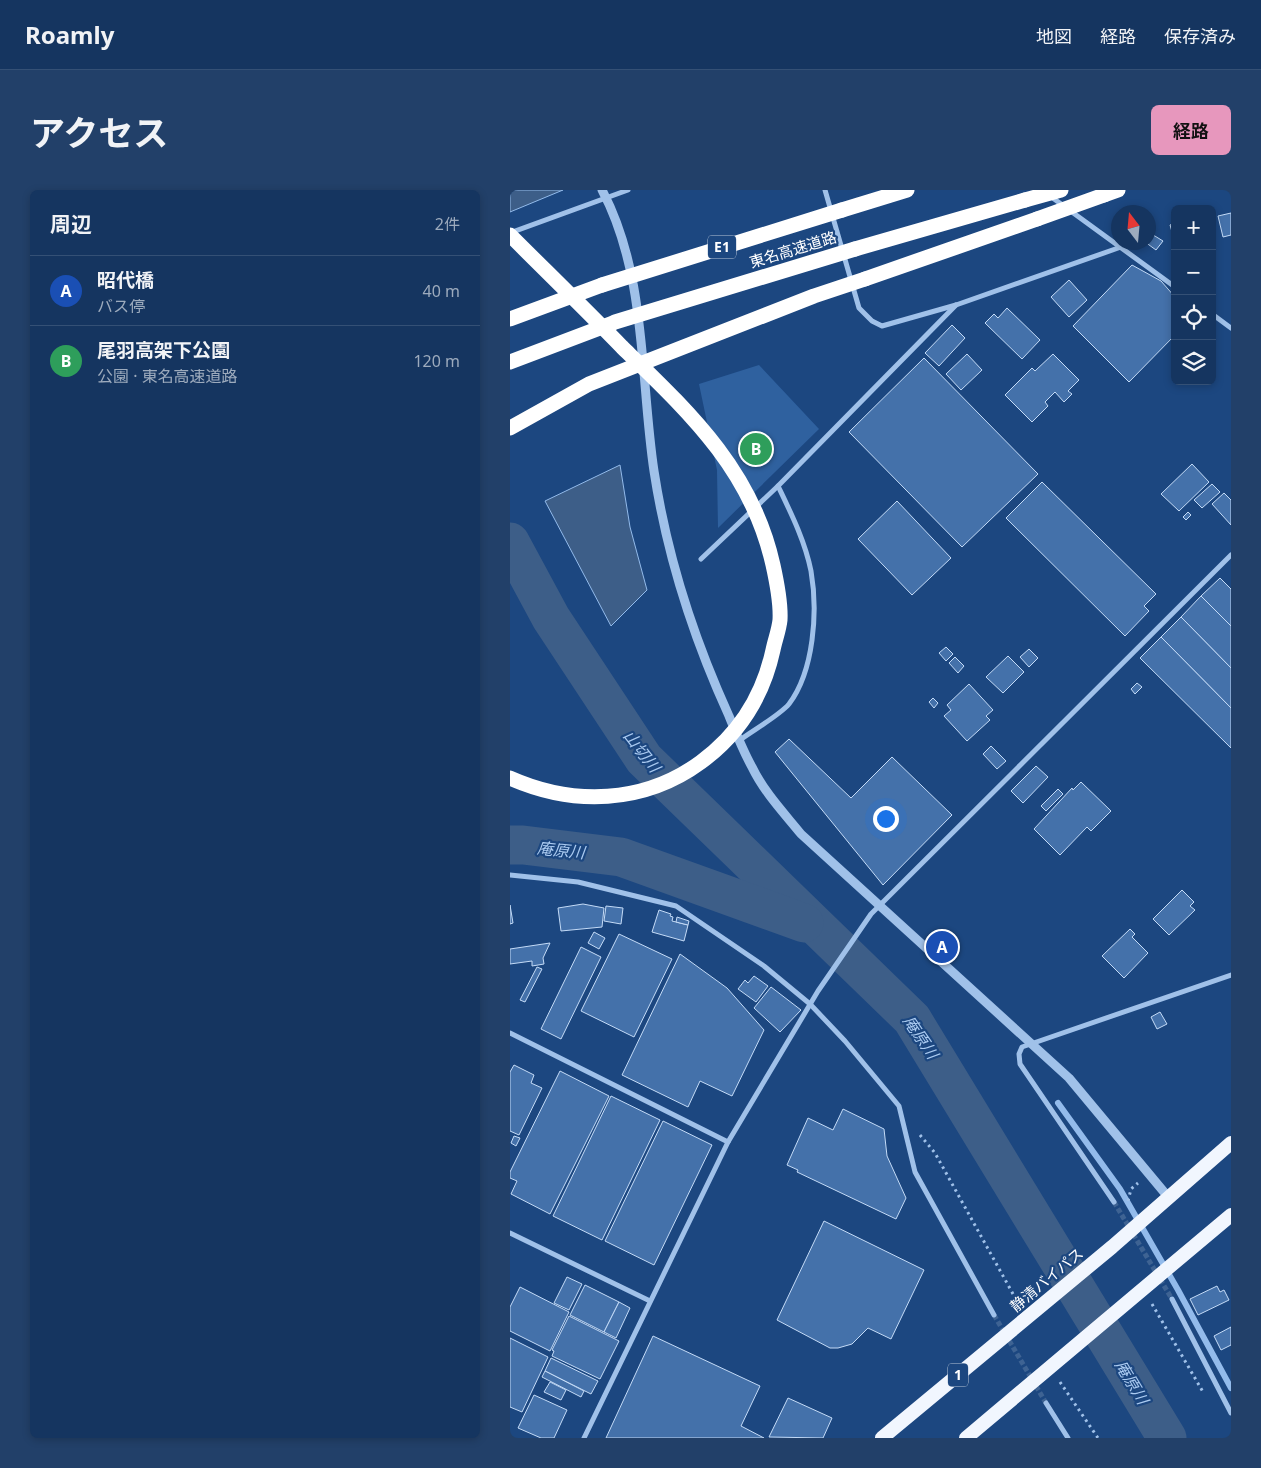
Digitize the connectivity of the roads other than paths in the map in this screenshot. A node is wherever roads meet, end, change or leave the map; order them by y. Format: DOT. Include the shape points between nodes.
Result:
graph roads {
  1 [pos="628,190"];
  2 [pos="825,190"];
  3 [pos="907,190"];
  4 [pos="1041,190"];
  5 [pos="1061,190"];
  6 [pos="1111,192"];
  7 [pos="604,193"];
  8 [pos="510,234"];
  9 [pos="1111,240"];
  10 [pos="1112,250"];
  11 [pos="1125,250"];
  12 [pos="1171,284"];
  13 [pos="956,305"];
  14 [pos="1216,317"];
  15 [pos="510,319"];
  16 [pos="1231,328"];
  17 [pos="510,362"];
  18 [pos="510,428"];
  19 [pos="778,486"];
  20 [pos="1231,555"];
  21 [pos="701,559"];
  22 [pos="740,740"];
  23 [pos="510,778"];
  24 [pos="510,875"];
  25 [pos="878,905"];
  26 [pos="1231,975"];
  27 [pos="810,1004"];
  28 [pos="510,1032"];
  29 [pos="1029,1043"];
  30 [pos="728,1142"];
  31 [pos="1231,1143"];
  32 [pos="1169,1198"];
  33 [pos="1114,1202"];
  34 [pos="1231,1215"];
  35 [pos="510,1233"];
  36 [pos="1172,1299"];
  37 [pos="650,1301"];
  38 [pos="994,1315"];
  39 [pos="1046,1402"];
  40 [pos="1231,1413"];
  41 [pos="584,1438"];
  42 [pos="882,1438"];
  43 [pos="966,1438"];
  44 [pos="1068,1438"];
  1 -- 7 [label="street"];
  2 -- 13 [label="street" via="859,308 872,321 882,326"];
  3 -- 15 [label="highway, 東名高速道路 / E1, bridge" via="602,285"];
  4 -- 9 [label="street"];
  5 -- 17 [label="highway, 東名高速道路, bridge" via="615,322"];
  6 -- 18 [label="highway, bridge" via="814,296 589,384"];
  7 -- 8 [label="street"];
  7 -- 22 [label="street" via="624,248 634,292 654,470 667,543 686,609"];
  8 -- 23 [label="highway, bridge" via="665,389 732,467 754,506 769,550 777,585 780,621 770,664 757,699 735,732 681,777 643,790 606,797 570,797 530,787"];
  10 -- 13 [label="street"];
  11 -- 12 [label="street"];
  13 -- 19 [label="street"];
  14 -- 16 [label="street"];
  19 -- 21 [label="street"];
  19 -- 22 [label="street" via="799,531 811,572 814,618 808,666 788,704"];
  20 -- 25 [label="street"];
  22 -- 25 [label="street" via="764,788 801,834"];
  24 -- 27 [label="street" via="578,882 676,906 764,966"];
  25 -- 27 [label="street"];
  25 -- 29 [label="street"];
  26 -- 29 [label="street"];
  27 -- 30 [label="street"];
  27 -- 38 [label="street" via="899,1106 915,1172"];
  28 -- 30 [label="street"];
  29 -- 32 [label="street" via="1069,1078"];
  29 -- 33 [label="street" via="1018,1054 1020,1064"];
  30 -- 37 [label="street"];
  31 -- 32 [label="highway, 静清バイパス / 1"];
  32 -- 42 [label="highway, 静清バイパス / 1"];
  34 -- 43 [label="highway"];
  35 -- 37 [label="street"];
  36 -- 40 [label="street"];
  37 -- 41 [label="street"];
  39 -- 44 [label="street"];
}
